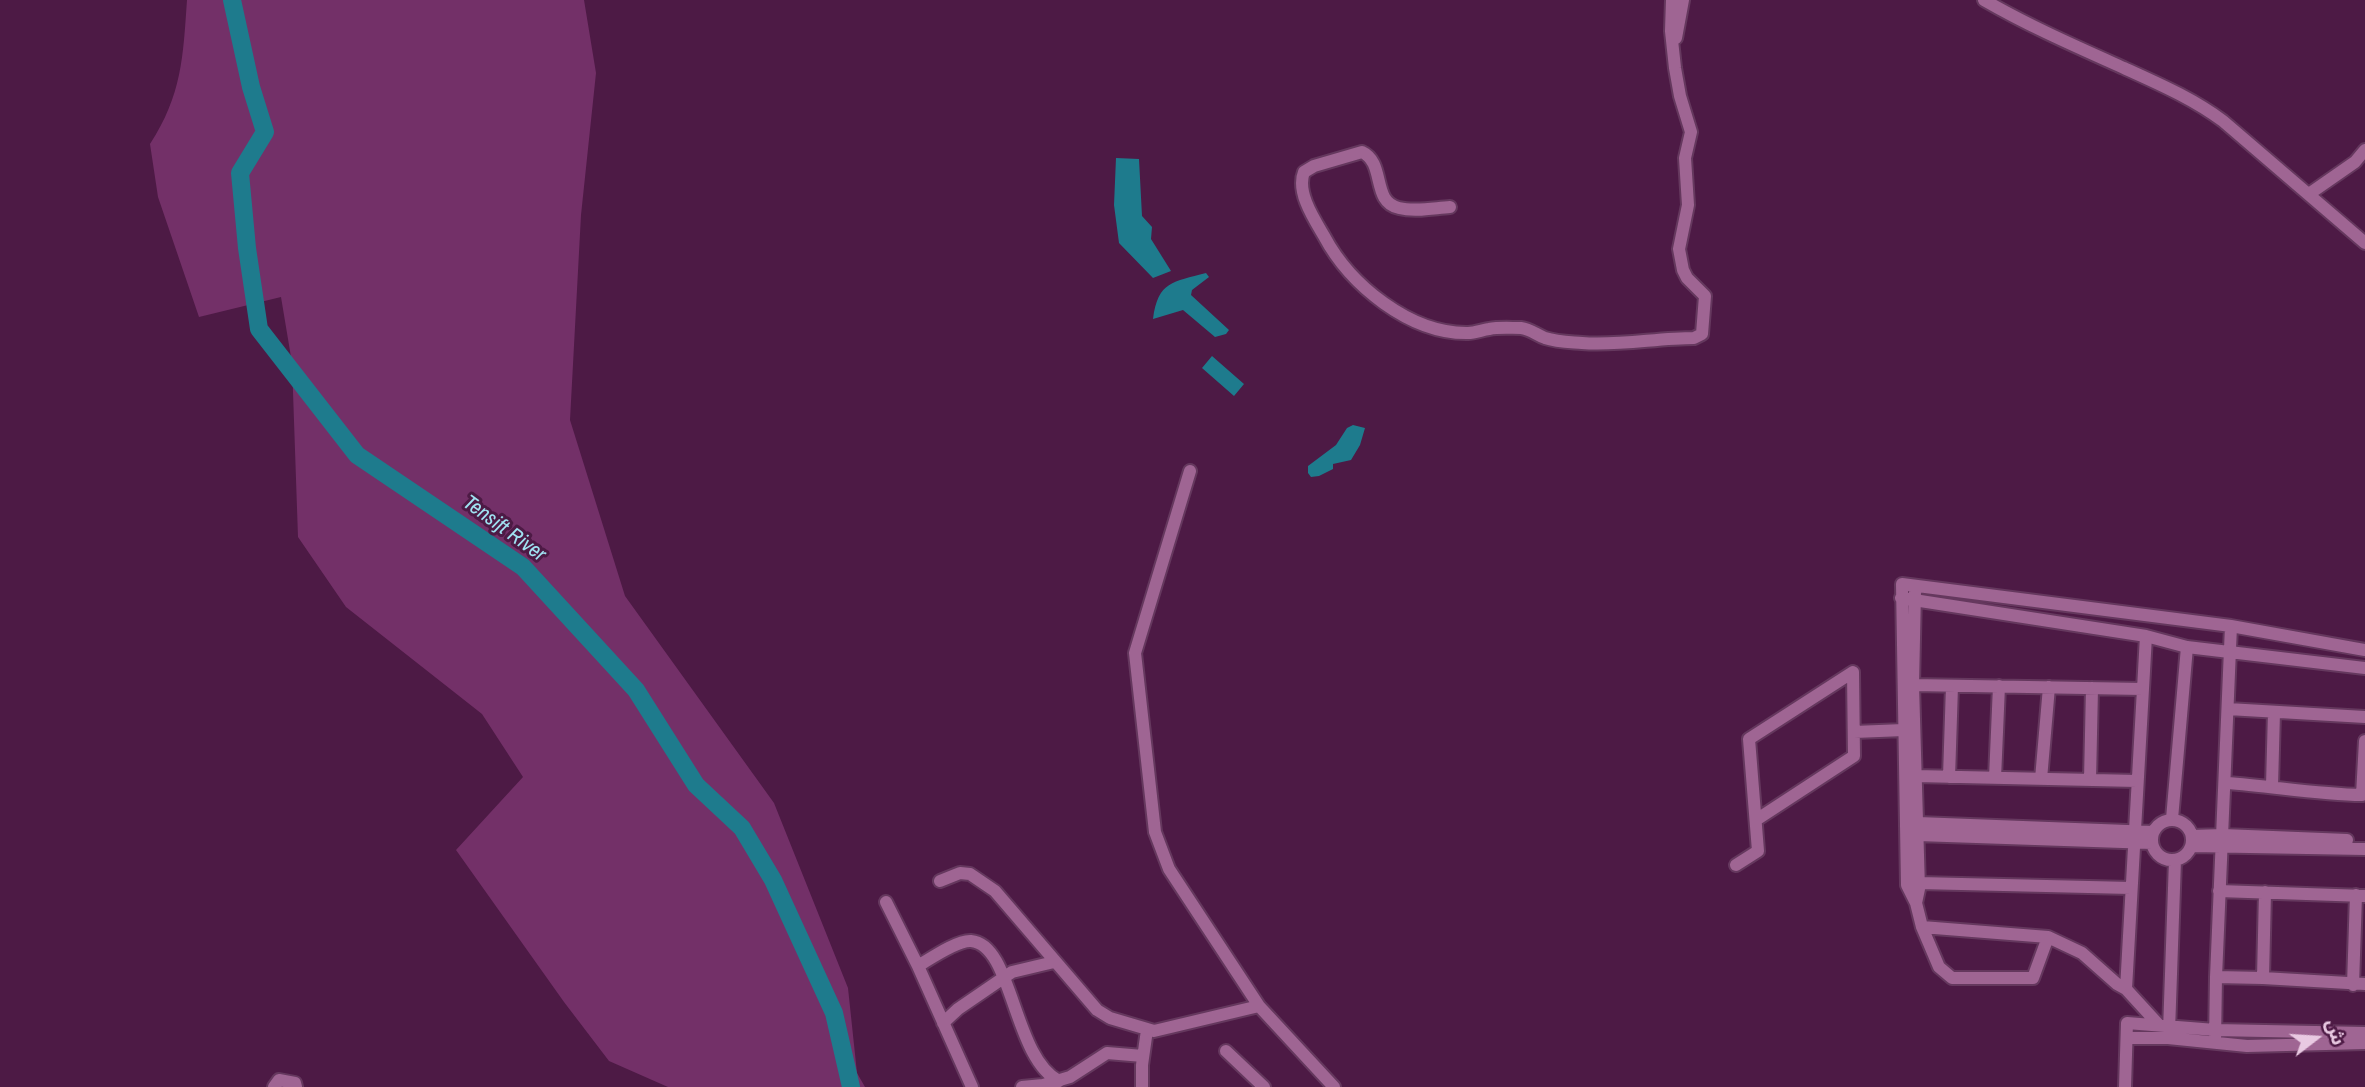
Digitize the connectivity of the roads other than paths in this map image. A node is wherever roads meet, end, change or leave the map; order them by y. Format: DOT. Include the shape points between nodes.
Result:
graph roads {
  1 [pos="1984,0"];
  2 [pos="1677,5"];
  3 [pos="2365,150"];
  4 [pos="2360,166"];
  5 [pos="2309,194"];
  6 [pos="1450,207"];
  7 [pos="2365,243"];
  8 [pos="1191,471"];
  9 [pos="1915,586"];
  10 [pos="2003,597"];
  11 [pos="1901,598"];
  12 [pos="1915,600"];
  13 [pos="2045,603"];
  14 [pos="2092,608"];
  15 [pos="2000,614"];
  16 [pos="2136,614"];
  17 [pos="2180,619"];
  18 [pos="2043,620"];
  19 [pos="2231,626"];
  20 [pos="2087,627"];
  21 [pos="2276,634"];
  22 [pos="2140,635"];
  23 [pos="2320,642"];
  24 [pos="2181,645"];
  25 [pos="2364,649"];
  26 [pos="2230,653"];
  27 [pos="2273,658"];
  28 [pos="2319,663"];
  29 [pos="2363,668"];
  30 [pos="1913,685"];
  31 [pos="1952,685"];
  32 [pos="1999,686"];
  33 [pos="2049,687"];
  34 [pos="2092,688"];
  35 [pos="2143,689"];
  36 [pos="2228,709"];
  37 [pos="2274,712"];
  38 [pos="2365,718"];
  39 [pos="1854,732"];
  40 [pos="1909,732"];
  41 [pos="2365,741"];
  42 [pos="1916,776"];
  43 [pos="1949,777"];
  44 [pos="1995,778"];
  45 [pos="2041,779"];
  46 [pos="2090,780"];
  47 [pos="2137,781"];
  48 [pos="2226,783"];
  49 [pos="2272,786"];
  50 [pos="2172,819"];
  51 [pos="1756,820"];
  52 [pos="1918,829"];
  53 [pos="2134,837"];
  54 [pos="2153,838"];
  55 [pos="2223,840"];
  56 [pos="2192,841"];
  57 [pos="2365,841"];
  58 [pos="2365,849"];
  59 [pos="2175,860"];
  60 [pos="1737,865"];
  61 [pos="940,881"];
  62 [pos="1919,883"];
  63 [pos="2132,888"];
  64 [pos="2219,891"];
  65 [pos="2265,892"];
  66 [pos="2360,896"];
  67 [pos="886,902"];
  68 [pos="1916,903"];
  69 [pos="1923,927"];
  70 [pos="2048,937"];
  71 [pos="1055,962"];
  72 [pos="918,965"];
  73 [pos="1005,976"];
  74 [pos="2216,978"];
  75 [pos="2263,978"];
  76 [pos="2359,984"];
  77 [pos="2126,989"];
  78 [pos="1259,1006"];
  79 [pos="943,1023"];
  80 [pos="2165,1029"];
  81 [pos="1147,1030"];
  82 [pos="2365,1033"];
  83 [pos="2215,1036"];
  84 [pos="2127,1038"];
  85 [pos="2365,1043"];
  86 [pos="1226,1051"];
  87 [pos="1143,1056"];
  88 [pos="1059,1081"];
  89 [pos="1326,1084"];
  90 [pos="274,1087"];
  91 [pos="296,1087"];
  92 [pos="972,1087"];
  93 [pos="1022,1087"];
  94 [pos="1142,1087"];
  95 [pos="1264,1087"];
  96 [pos="2125,1087"];
  1 -- 5 [label="street" via="2188,97 2224,121"];
  2 -- 6 [label="street" via="1674,48 1680,96 1691,132 1685,158 1689,199 1679,248 1687,278 1704,296 1701,335 1587,344 1547,338 1521,328 1440,329 1405,316 1375,298 1333,252 1315,220 1301,179 1314,166 1362,152 1373,161 1390,205 1403,209"];
  3 -- 4 [label="street"];
  4 -- 5 [label="street"];
  5 -- 7 [label="street"];
  8 -- 78 [label="street" via="1135,653 1155,832 1168,869"];
  9 -- 10 [label="street"];
  9 -- 11 [label="street" via="1902,584"];
  9 -- 12 [label="street"];
  10 -- 13 [label="street"];
  10 -- 15 [label="street"];
  11 -- 12 [label="street"];
  11 -- 40 [label="street"];
  12 -- 15 [label="street"];
  12 -- 30 [label="street"];
  13 -- 14 [label="street"];
  13 -- 18 [label="street"];
  14 -- 16 [label="street"];
  14 -- 20 [label="street"];
  15 -- 18 [label="street"];
  16 -- 17 [label="street"];
  16 -- 22 [label="street"];
  17 -- 19 [label="street"];
  17 -- 24 [label="street"];
  18 -- 20 [label="street"];
  19 -- 21 [label="street"];
  19 -- 26 [label="street"];
  20 -- 22 [label="street"];
  21 -- 23 [label="street"];
  21 -- 27 [label="street"];
  22 -- 24 [label="street"];
  22 -- 35 [label="street"];
  23 -- 25 [label="street"];
  23 -- 28 [label="street"];
  24 -- 26 [label="street"];
  24 -- 50 [label="street"];
  25 -- 29 [label="street"];
  26 -- 27 [label="street"];
  26 -- 36 [label="street"];
  27 -- 28 [label="street"];
  28 -- 29 [label="street"];
  30 -- 31 [label="street"];
  30 -- 40 [label="street"];
  31 -- 32 [label="street"];
  31 -- 43 [label="street"];
  32 -- 33 [label="street"];
  32 -- 44 [label="street"];
  33 -- 34 [label="street"];
  33 -- 45 [label="street"];
  34 -- 35 [label="street"];
  34 -- 46 [label="street"];
  35 -- 47 [label="street"];
  36 -- 37 [label="street"];
  36 -- 48 [label="street"];
  37 -- 38 [label="street"];
  37 -- 49 [label="street"];
  39 -- 40 [label="street"];
  39 -- 51 [label="street" via="1854,756"];
  39 -- 51 [label="street" via="1853,672 1749,738"];
  40 -- 42 [label="street"];
  40 -- 68 [label="street" via="1907,885"];
  41 -- 49 [label="street" via="2361,795"];
  42 -- 43 [label="street"];
  42 -- 52 [label="street"];
  43 -- 44 [label="street"];
  44 -- 45 [label="street"];
  45 -- 46 [label="street"];
  46 -- 47 [label="street"];
  47 -- 53 [label="street"];
  48 -- 49 [label="street"];
  48 -- 55 [label="street"];
  50 -- 54 [label="street" via="2158,825"];
  50 -- 56 [label="street" via="2186,824"];
  51 -- 60 [label="street" via="1758,851"];
  52 -- 53 [label="street"];
  52 -- 62 [label="street"];
  53 -- 54 [label="street"];
  53 -- 63 [label="street"];
  54 -- 59 [label="street" via="2158,854"];
  55 -- 56 [label="street"];
  55 -- 57 [label="street"];
  55 -- 58 [label="street"];
  55 -- 64 [label="street"];
  56 -- 59 [label="street" via="2186,855"];
  59 -- 80 [label="street"];
  61 -- 71 [label="street" via="960,873 975,876 1002,897"];
  62 -- 63 [label="street"];
  62 -- 68 [label="street"];
  63 -- 77 [label="street"];
  64 -- 65 [label="street"];
  64 -- 74 [label="street"];
  65 -- 66 [label="street"];
  65 -- 75 [label="street"];
  66 -- 76 [label="street"];
  67 -- 72 [label="street"];
  68 -- 69 [label="street"];
  69 -- 70 [label="street"];
  69 -- 70 [label="street" via="1939,967 1952,978 2033,978"];
  70 -- 77 [label="street" via="2082,953"];
  71 -- 73 [label="street"];
  71 -- 81 [label="street" via="1102,1015"];
  72 -- 73 [label="street" via="974,941 989,952"];
  72 -- 79 [label="street"];
  73 -- 79 [label="street"];
  73 -- 88 [label="street" via="1032,1054 1043,1070"];
  74 -- 75 [label="street"];
  74 -- 83 [label="street"];
  75 -- 76 [label="street"];
  77 -- 80 [label="street"];
  78 -- 81 [label="street"];
  78 -- 89 [label="street"];
  79 -- 92 [label="street"];
  80 -- 83 [label="street"];
  80 -- 84 [label="street"];
  80 -- 84 [label="street" via="2127,1023"];
  81 -- 87 [label="street"];
  82 -- 83 [label="street"];
  83 -- 85 [label="street" via="2247,1046"];
  84 -- 96 [label="street"];
  86 -- 95 [label="street"];
  87 -- 88 [label="street" via="1106,1053"];
  87 -- 94 [label="street"];
  88 -- 93 [label="street"];
  90 -- 91 [label="street" via="279,1080"];
}
